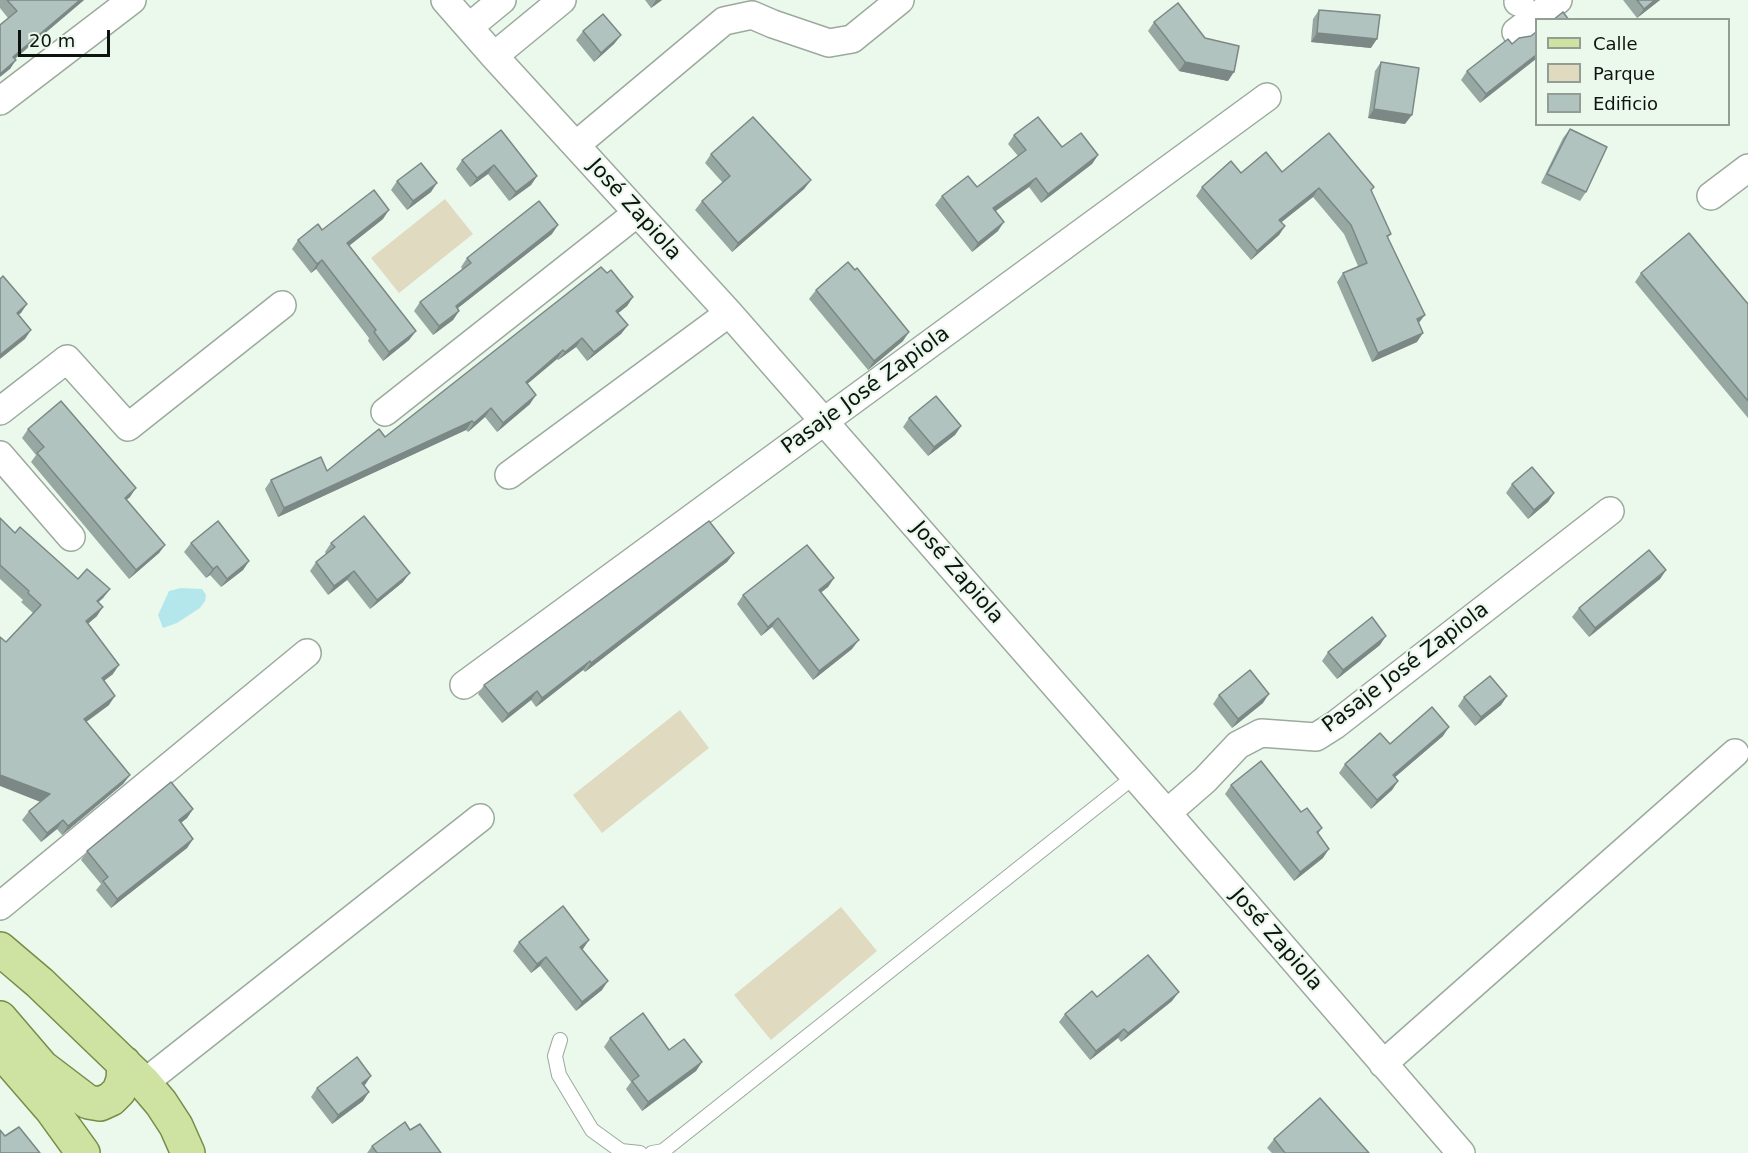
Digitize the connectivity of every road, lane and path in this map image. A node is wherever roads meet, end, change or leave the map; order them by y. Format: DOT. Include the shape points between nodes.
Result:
graph roads {
  1 [pos="132,0"];
  2 [pos="445,0"];
  3 [pos="502,0"];
  4 [pos="562,0"];
  5 [pos="900,0"];
  6 [pos="1558,0"];
  7 [pos="469,27"];
  8 [pos="1516,32"];
  9 [pos="494,56"];
  10 [pos="1267,97"];
  11 [pos="0,101"];
  12 [pos="576,145"];
  13 [pos="1748,168"];
  14 [pos="1711,196"];
  15 [pos="637,213"];
  16 [pos="282,305"];
  17 [pos="729,313"];
  18 [pos="0,411"];
  19 [pos="385,412"];
  20 [pos="823,421"];
  21 [pos="0,455"];
  22 [pos="509,475"];
  23 [pos="1610,511"];
  24 [pos="71,537"];
  25 [pos="307,653"];
  26 [pos="464,685"];
  27 [pos="1735,753"];
  28 [pos="1135,776"];
  29 [pos="1167,813"];
  30 [pos="480,818"];
  31 [pos="0,906"];
  32 [pos="0,949"];
  33 [pos="0,966"];
  34 [pos="40,983"];
  35 [pos="0,1018"];
  36 [pos="560,1040"];
  37 [pos="0,1050"];
  38 [pos="1383,1064"];
  39 [pos="42,1068"];
  40 [pos="134,1073"];
  41 [pos="83,1153"];
  42 [pos="107,1153"];
  43 [pos="188,1153"];
  44 [pos="640,1153"];
  45 [pos="652,1153"];
  46 [pos="1461,1153"];
  1 -- 11 [label="street"];
  2 -- 7 [label="street, José Zapiola"];
  3 -- 7 [label="street"];
  4 -- 9 [label="street"];
  5 -- 12 [label="street" via="852,39 829,43 753,15 723,21"];
  6 -- 8 [label="street"];
  7 -- 9 [label="street, José Zapiola"];
  9 -- 12 [label="street, José Zapiola"];
  10 -- 20 [label="street, Pasaje José Zapiola"];
  12 -- 15 [label="street, José Zapiola"];
  13 -- 14 [label="street"];
  15 -- 17 [label="street, José Zapiola"];
  15 -- 19 [label="street"];
  16 -- 18 [label="street" via="128,428 67,359"];
  17 -- 20 [label="street, José Zapiola"];
  17 -- 22 [label="street"];
  20 -- 26 [label="street, Pasaje José Zapiola"];
  20 -- 28 [label="street, José Zapiola"];
  21 -- 24 [label="street"];
  23 -- 29 [label="street, Pasaje José Zapiola" via="1335,725 1316,737 1261,733 1238,745"];
  25 -- 31 [label="street"];
  27 -- 38 [label="street"];
  28 -- 29 [label="street, José Zapiola"];
  28 -- 45 [label="lane" via="663,1151"];
  29 -- 38 [label="street, José Zapiola"];
  30 -- 40 [label="street"];
  32 -- 34 [label="main road"];
  33 -- 34 [label="lane"];
  34 -- 40 [label="main road"];
  35 -- 39 [label="main road"];
  36 -- 44 [label="lane" via="555,1056 558,1075 592,1130 621,1151"];
  37 -- 41 [label="main road"];
  38 -- 46 [label="street, José Zapiola"];
  39 -- 40 [label="main road" via="88,1102 100,1104 111,1099 123,1080"];
  39 -- 42 [label="main road"];
  40 -- 43 [label="main road" via="161,1103"];
}
